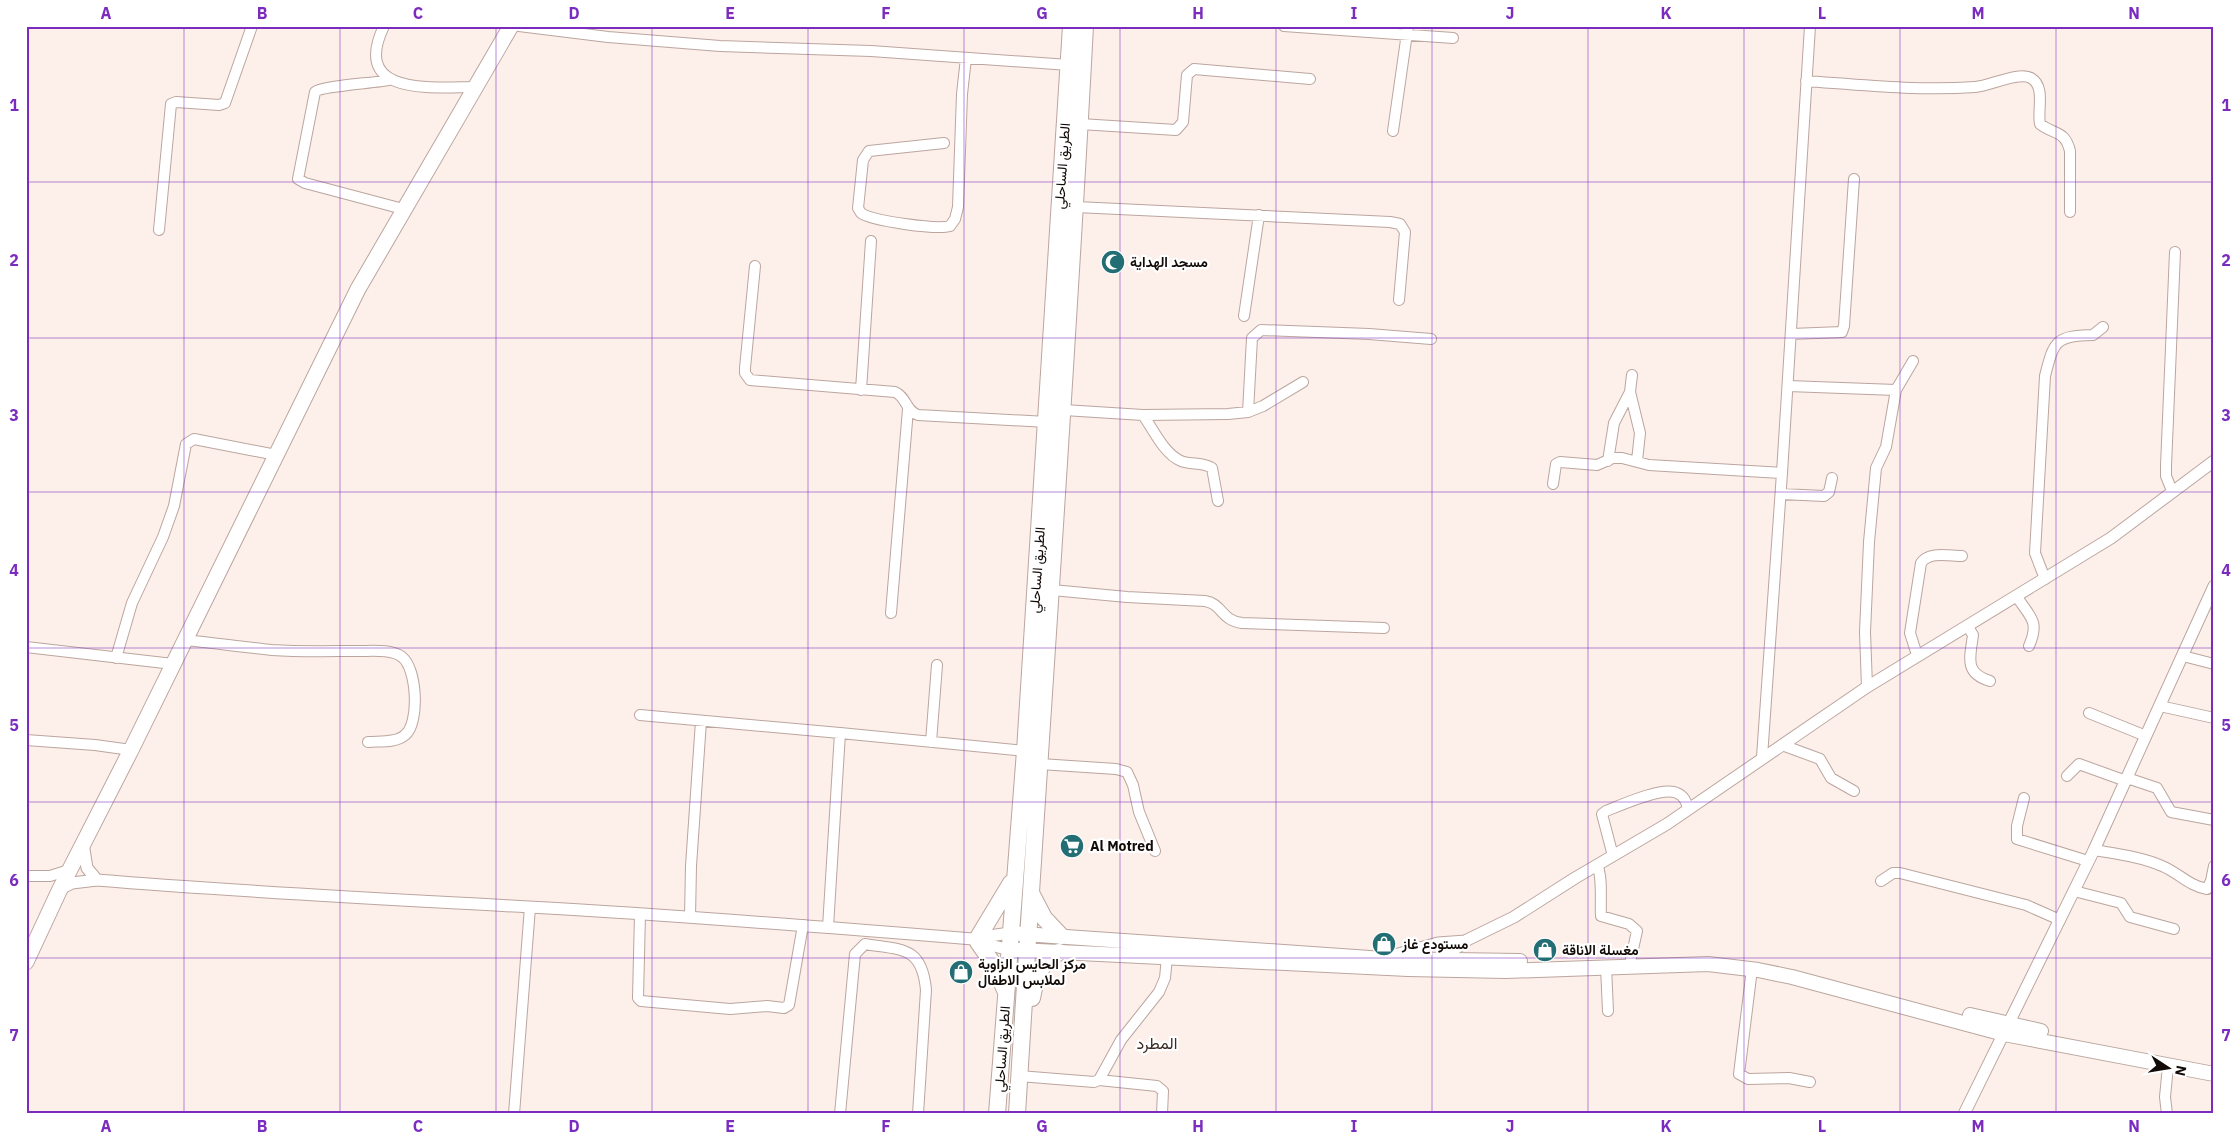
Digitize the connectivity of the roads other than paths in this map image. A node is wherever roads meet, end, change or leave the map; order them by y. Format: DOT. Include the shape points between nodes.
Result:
graph roads {
  1 [pos="252,26"];
  2 [pos="384,26"];
  3 [pos="511,26"];
  4 [pos="519,26"];
  5 [pos="1071,26"];
  6 [pos="1085,26"];
  7 [pos="1284,26"];
  8 [pos="1810,26"];
  9 [pos="1303,27"];
  10 [pos="1408,31"];
  11 [pos="1453,38"];
  12 [pos="966,58"];
  13 [pos="1069,65"];
  14 [pos="1310,79"];
  15 [pos="389,80"];
  16 [pos="1806,80"];
  17 [pos="476,87"];
  18 [pos="1080,124"];
  19 [pos="1393,131"];
  20 [pos="944,143"];
  21 [pos="1854,179"];
  22 [pos="1076,207"];
  23 [pos="403,209"];
  24 [pos="2070,212"];
  25 [pos="1259,215"];
  26 [pos="159,230"];
  27 [pos="871,241"];
  28 [pos="2176,252"];
  29 [pos="756,266"];
  30 [pos="1400,300"];
  31 [pos="1244,316"];
  32 [pos="2103,326"];
  33 [pos="1791,334"];
  34 [pos="1431,339"];
  35 [pos="1912,361"];
  36 [pos="1632,375"];
  37 [pos="1303,382"];
  38 [pos="1788,386"];
  39 [pos="861,390"];
  40 [pos="1896,390"];
  41 [pos="1630,392"];
  42 [pos="908,409"];
  43 [pos="1064,410"];
  44 [pos="1248,412"];
  45 [pos="1143,415"];
  46 [pos="1047,422"];
  47 [pos="276,454"];
  48 [pos="1608,460"];
  49 [pos="1637,461"];
  50 [pos="2214,462"];
  51 [pos="1782,474"];
  52 [pos="1832,478"];
  53 [pos="1553,484"];
  54 [pos="2172,491"];
  55 [pos="1781,494"];
  56 [pos="1218,501"];
  57 [pos="1962,556"];
  58 [pos="2045,579"];
  59 [pos="2214,586"];
  60 [pos="1052,590"];
  61 [pos="2017,597"];
  62 [pos="891,613"];
  63 [pos="1968,627"];
  64 [pos="1384,628"];
  65 [pos="185,640"];
  66 [pos="2029,646"];
  67 [pos="26,647"];
  68 [pos="1917,655"];
  69 [pos="2183,656"];
  70 [pos="116,658"];
  71 [pos="173,664"];
  72 [pos="2214,664"];
  73 [pos="938,665"];
  74 [pos="1990,681"];
  75 [pos="1867,687"];
  76 [pos="2160,706"];
  77 [pos="2089,713"];
  78 [pos="640,715"];
  79 [pos="2214,718"];
  80 [pos="701,721"];
  81 [pos="840,733"];
  82 [pos="2146,736"];
  83 [pos="26,740"];
  84 [pos="368,742"];
  85 [pos="931,742"];
  86 [pos="1782,745"];
  87 [pos="130,750"];
  88 [pos="1025,751"];
  89 [pos="1762,757"];
  90 [pos="1040,764"];
  91 [pos="2067,776"];
  92 [pos="2126,779"];
  93 [pos="1854,791"];
  94 [pos="2024,798"];
  95 [pos="1688,808"];
  96 [pos="2214,820"];
  97 [pos="83,843"];
  98 [pos="2094,850"];
  99 [pos="1155,851"];
  100 [pos="1613,856"];
  101 [pos="2088,861"];
  102 [pos="1597,865"];
  103 [pos="2214,866"];
  104 [pos="70,870"];
  105 [pos="26,876"];
  106 [pos="1014,877"];
  107 [pos="97,880"];
  108 [pos="1881,881"];
  109 [pos="60,889"];
  110 [pos="2074,890"];
  111 [pos="1030,892"];
  112 [pos="530,907"];
  113 [pos="640,914"];
  114 [pos="690,917"];
  115 [pos="2060,920"];
  116 [pos="803,925"];
  117 [pos="828,927"];
  118 [pos="2174,929"];
  119 [pos="1010,933"];
  120 [pos="1028,933"];
  121 [pos="1061,936"];
  122 [pos="977,939"];
  123 [pos="1468,940"];
  124 [pos="1010,950"];
  125 [pos="1027,951"];
  126 [pos="1059,952"];
  127 [pos="1167,957"];
  128 [pos="1631,958"];
  129 [pos="1384,959"];
  130 [pos="26,962"];
  131 [pos="1435,965"];
  132 [pos="1606,967"];
  133 [pos="1752,969"];
  134 [pos="1793,973"];
  135 [pos="1006,992"];
  136 [pos="1608,1011"];
  137 [pos="1023,1015"];
  138 [pos="2006,1029"];
  139 [pos="2214,1065"];
  140 [pos="2168,1066"];
  141 [pos="2214,1074"];
  142 [pos="1020,1076"];
  143 [pos="1099,1080"];
  144 [pos="1810,1082"];
  145 [pos="514,1114"];
  146 [pos="840,1114"];
  147 [pos="918,1114"];
  148 [pos="997,1114"];
  149 [pos="1017,1114"];
  150 [pos="1162,1114"];
  151 [pos="1964,1114"];
  152 [pos="2167,1114"];
  1 -- 26 [label="street" via="225,104 171,104"];
  2 -- 15 [label="street" via="376,53 381,74"];
  3 -- 17 [label="main road"];
  4 -- 12 [label="street" via="720,46"];
  5 -- 13 [label="highway, الطريق الساحلي"];
  6 -- 18 [label="highway, الطريق الساحلي"];
  7 -- 9 [label="street"];
  8 -- 16 [label="street"];
  9 -- 10 [label="street"];
  10 -- 11 [label="street"];
  10 -- 19 [label="street"];
  12 -- 13 [label="street"];
  12 -- 20 [label="street" via="955,220 950,226 933,228 872,218 861,213 858,208 863,160 869,151"];
  13 -- 46 [label="highway, الطريق الساحلي"];
  14 -- 18 [label="street" via="1194,70 1187,75 1183,122 1176,130"];
  15 -- 17 [label="street" via="422,86"];
  15 -- 23 [label="street" via="325,87 315,92 298,179"];
  16 -- 24 [label="street" via="1934,89 1978,87 2019,76 2029,77 2040,90 2040,124 2068,141"];
  16 -- 33 [label="street"];
  17 -- 23 [label="main road"];
  18 -- 22 [label="highway, الطريق الساحلي"];
  21 -- 33 [label="street" via="1842,332"];
  22 -- 25 [label="street"];
  22 -- 43 [label="highway, الطريق الساحلي"];
  23 -- 47 [label="main road" via="358,289"];
  25 -- 30 [label="street" via="1400,224 1405,232"];
  25 -- 31 [label="street"];
  27 -- 39 [label="street"];
  28 -- 54 [label="street" via="2166,466"];
  29 -- 39 [label="street" via="745,368 747,377 755,382"];
  32 -- 58 [label="street" via="2093,335 2070,336 2058,342 2049,358 2045,376 2035,553"];
  33 -- 38 [label="street"];
  34 -- 44 [label="street" via="1261,330 1252,338"];
  35 -- 40 [label="street"];
  36 -- 41 [label="street"];
  37 -- 44 [label="street"];
  38 -- 40 [label="street"];
  38 -- 51 [label="street"];
  39 -- 42 [label="street" via="900,394"];
  40 -- 75 [label="street" via="1886,447 1876,468 1865,632"];
  41 -- 48 [label="street" via="1614,423"];
  41 -- 49 [label="street" via="1640,433"];
  42 -- 46 [label="street" via="918,415"];
  42 -- 62 [label="street"];
  43 -- 45 [label="street"];
  43 -- 60 [label="highway, الطريق الساحلي"];
  44 -- 45 [label="street"];
  45 -- 56 [label="street" via="1173,457 1212,468"];
  46 -- 88 [label="highway, الطريق الساحلي"];
  47 -- 65 [label="main road"];
  47 -- 70 [label="street" via="194,440 186,444 176,499 163,537 132,603"];
  48 -- 49 [label="street"];
  48 -- 53 [label="street" via="1597,465 1560,462 1554,469"];
  49 -- 51 [label="street" via="1649,465"];
  50 -- 54 [label="street"];
  51 -- 55 [label="street"];
  52 -- 55 [label="street" via="1829,492 1824,496"];
  54 -- 58 [label="street" via="2111,538"];
  55 -- 89 [label="street"];
  57 -- 68 [label="street" via="1934,555 1920,563 1910,633"];
  58 -- 61 [label="street"];
  59 -- 69 [label="street"];
  60 -- 64 [label="street" via="1212,602 1228,620 1242,623"];
  60 -- 90 [label="highway, الطريق الساحلي"];
  61 -- 63 [label="street"];
  61 -- 66 [label="street" via="2034,622"];
  63 -- 68 [label="street"];
  63 -- 74 [label="street" via="1973,635 1973,671 1977,677"];
  65 -- 71 [label="main road"];
  65 -- 84 [label="street" via="274,650 373,651 401,656 414,680 412,724 400,738"];
  67 -- 70 [label="street"];
  68 -- 75 [label="street"];
  69 -- 72 [label="street"];
  69 -- 76 [label="street"];
  70 -- 71 [label="street"];
  71 -- 87 [label="main road"];
  73 -- 85 [label="street"];
  75 -- 86 [label="street"];
  76 -- 79 [label="street"];
  76 -- 82 [label="street"];
  77 -- 82 [label="street"];
  78 -- 80 [label="street"];
  80 -- 81 [label="street"];
  80 -- 114 [label="street"];
  81 -- 85 [label="street"];
  81 -- 117 [label="street"];
  82 -- 92 [label="street"];
  83 -- 87 [label="street"];
  85 -- 88 [label="street"];
  86 -- 89 [label="street"];
  86 -- 93 [label="street" via="1820,759 1831,778"];
  87 -- 97 [label="main road"];
  88 -- 106 [label="highway, الطريق الساحلي"];
  89 -- 95 [label="street"];
  90 -- 99 [label="street" via="1127,772"];
  90 -- 111 [label="highway, الطريق الساحلي"];
  91 -- 92 [label="street" via="2079,764"];
  92 -- 96 [label="street" via="2158,788 2171,812"];
  92 -- 98 [label="street"];
  94 -- 101 [label="street" via="2017,839"];
  95 -- 100 [label="street"];
  95 -- 100 [label="street" via="1684,797 1676,792 1659,792 1606,810 1602,814"];
  97 -- 104 [label="main road"];
  97 -- 107 [label="street" via="87,868"];
  98 -- 101 [label="street"];
  98 -- 103 [label="street" via="2162,865 2193,886 2207,889"];
  100 -- 102 [label="street"];
  101 -- 110 [label="street"];
  102 -- 123 [label="street" via="1514,917"];
  102 -- 128 [label="street" via="1602,874 1599,893 1601,916 1629,924 1637,931"];
  104 -- 105 [label="street" via="50,876"];
  104 -- 109 [label="main road"];
  106 -- 119 [label="highway, الطريق الساحلي"];
  106 -- 122 [label="highway"];
  107 -- 109 [label="street" via="72,883"];
  107 -- 112 [label="street"];
  108 -- 115 [label="street" via="1900,873 2026,905"];
  109 -- 130 [label="main road"];
  110 -- 115 [label="street"];
  110 -- 118 [label="street" via="2121,903 2130,917"];
  111 -- 120 [label="highway, الطريق الساحلي"];
  111 -- 121 [label="highway" via="1044,918"];
  112 -- 113 [label="street"];
  112 -- 145 [label="street"];
  113 -- 114 [label="street"];
  113 -- 116 [label="street" via="638,998 647,1003 718,1009 784,1008 789,1005"];
  114 -- 116 [label="street"];
  115 -- 138 [label="street"];
  116 -- 117 [label="street"];
  117 -- 122 [label="street"];
  119 -- 120 [label="main road"];
  119 -- 122 [label="street"];
  119 -- 124 [label="highway, الطريق الساحلي"];
  120 -- 121 [label="main road"];
  120 -- 125 [label="highway, الطريق الساحلي"];
  121 -- 129 [label="main road"];
  122 -- 124 [label="street"];
  122 -- 135 [label="highway"];
  123 -- 129 [label="street" via="1438,943"];
  123 -- 131 [label="street"];
  124 -- 125 [label="main road"];
  124 -- 135 [label="highway, الطريق الساحلي"];
  125 -- 126 [label="main road"];
  125 -- 137 [label="highway, الطريق الساحلي"];
  126 -- 127 [label="main road"];
  126 -- 137 [label="highway" via="1043,964 1029,1007"];
  127 -- 131 [label="main road"];
  127 -- 143 [label="street" via="1165,978 1159,992 1121,1040"];
  128 -- 131 [label="main road"];
  128 -- 134 [label="main road" via="1708,956 1761,962"];
  129 -- 131 [label="main road"];
  131 -- 132 [label="main road" via="1516,970"];
  132 -- 133 [label="main road" via="1708,964"];
  132 -- 136 [label="street"];
  133 -- 134 [label="main road"];
  133 -- 144 [label="street" via="1739,1074 1748,1079 1789,1078"];
  134 -- 138 [label="main road"];
  135 -- 148 [label="highway, الطريق الساحلي"];
  137 -- 142 [label="highway, الطريق الساحلي"];
  138 -- 139 [label="main road"];
  138 -- 140 [label="main road"];
  138 -- 151 [label="street"];
  140 -- 141 [label="main road"];
  140 -- 152 [label="street"];
  142 -- 143 [label="street"];
  142 -- 149 [label="highway, الطريق الساحلي"];
  143 -- 150 [label="street" via="1156,1086 1163,1091"];
  146 -- 147 [label="street" via="855,954 865,944 917,956 924,971 926,990"];
}
